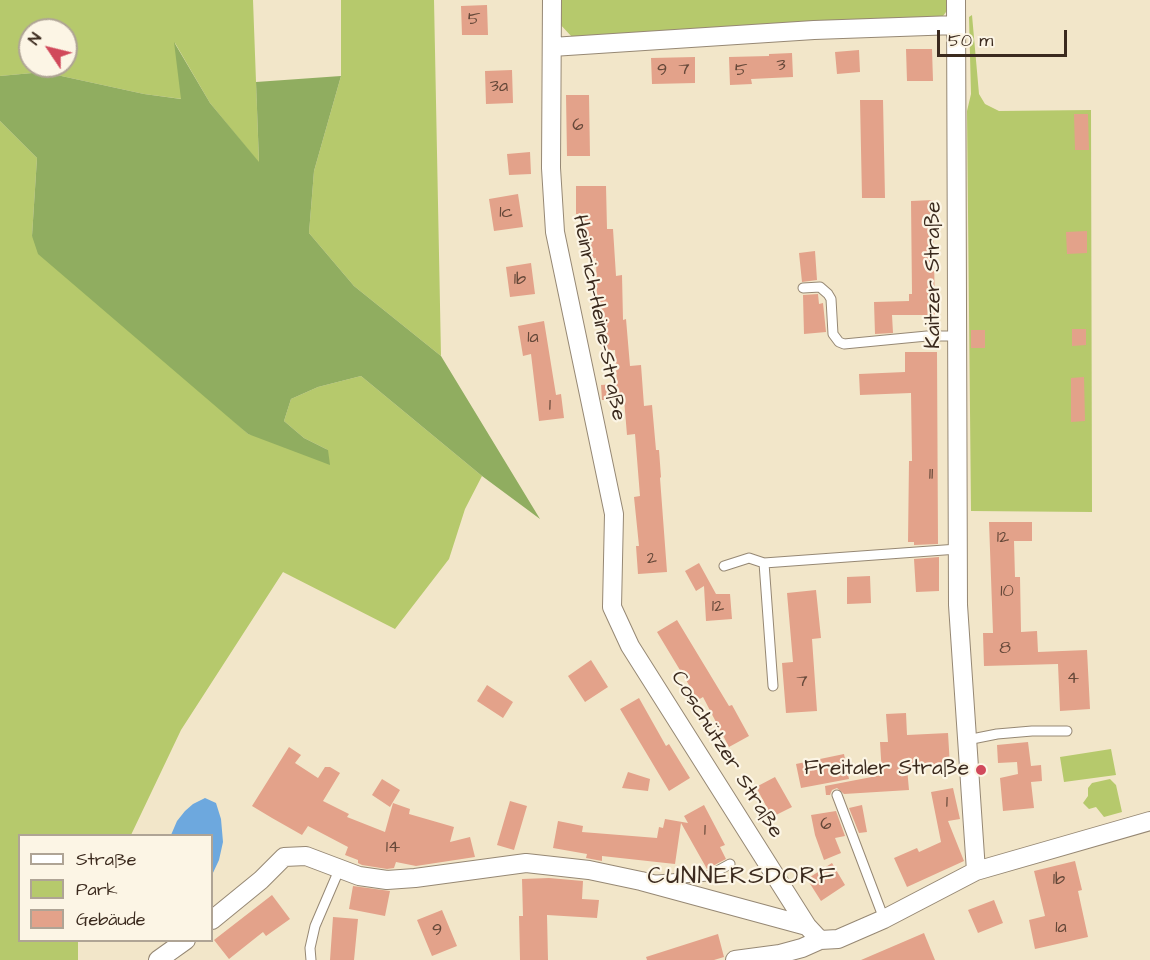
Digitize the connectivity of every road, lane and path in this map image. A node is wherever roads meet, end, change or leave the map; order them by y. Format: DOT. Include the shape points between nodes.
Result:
graph roads {
  1 [pos="552,0"];
  2 [pos="956,0"];
  3 [pos="956,25"];
  4 [pos="552,46"];
  5 [pos="803,288"];
  6 [pos="958,336"];
  7 [pos="958,549"];
  8 [pos="764,563"];
  9 [pos="724,566"];
  10 [pos="612,606"];
  11 [pos="773,686"];
  12 [pos="1067,731"];
  13 [pos="967,740"];
  14 [pos="837,795"];
  15 [pos="1150,821"];
  16 [pos="730,864"];
  17 [pos="339,870"];
  18 [pos="976,871"];
  19 [pos="640,881"];
  20 [pos="213,919"];
  21 [pos="884,919"];
  22 [pos="807,926"];
  23 [pos="820,940"];
  24 [pos="183,942"];
  25 [pos="158,960"];
  26 [pos="311,960"];
  27 [pos="735,960"];
  1 -- 4 [label="street, Heinrich-Heine-Straße"];
  2 -- 3 [label="street, Kaitzer Straße"];
  3 -- 4 [label="street"];
  3 -- 6 [label="street, Kaitzer Straße"];
  4 -- 10 [label="street, Heinrich-Heine-Straße" via="555,232 614,514"];
  5 -- 6 [label="lane" via="820,287 828,294 833,334 844,344"];
  6 -- 7 [label="street, Kaitzer Straße"];
  7 -- 8 [label="lane"];
  7 -- 13 [label="street, Kaitzer Straße"];
  8 -- 9 [label="lane" via="748,558"];
  8 -- 11 [label="lane"];
  10 -- 22 [label="street, Coschützer Straße" via="630,646"];
  12 -- 13 [label="lane" via="1009,733"];
  13 -- 18 [label="street, Kaitzer Straße"];
  14 -- 21 [label="lane"];
  15 -- 18 [label="street"];
  16 -- 19 [label="lane" via="708,876"];
  17 -- 19 [label="street" via="387,880 526,863"];
  17 -- 20 [label="street" via="306,856 284,857"];
  17 -- 26 [label="lane" via="315,926"];
  18 -- 21 [label="street"];
  19 -- 22 [label="street"];
  21 -- 23 [label="street" via="837,939"];
  22 -- 23 [label="street"];
  23 -- 27 [label="street" via="780,954"];
  24 -- 25 [label="street"];
}
